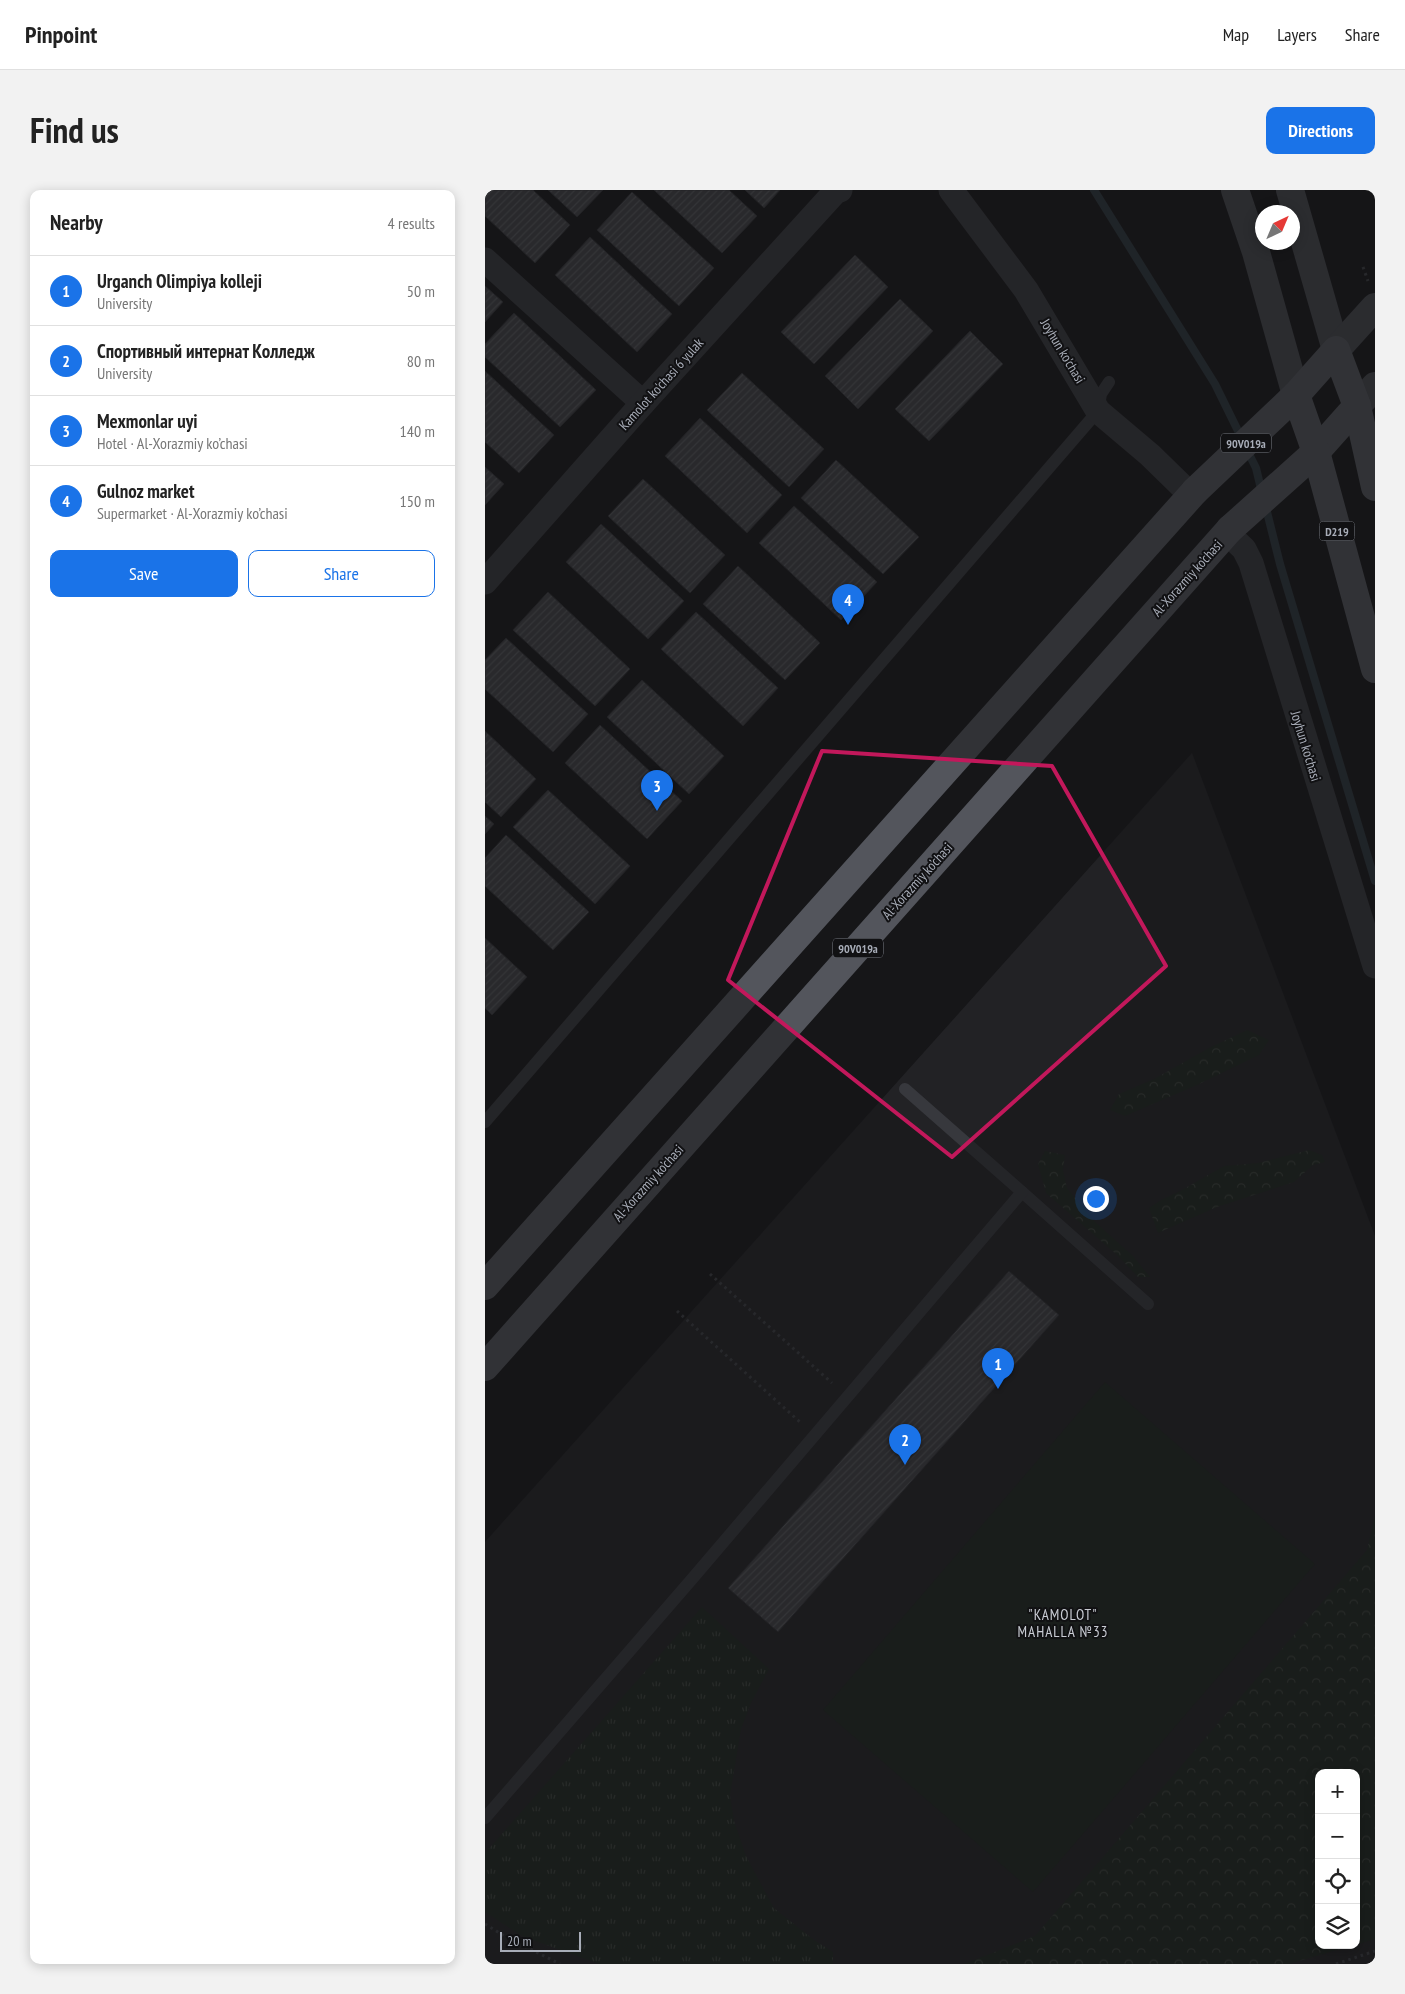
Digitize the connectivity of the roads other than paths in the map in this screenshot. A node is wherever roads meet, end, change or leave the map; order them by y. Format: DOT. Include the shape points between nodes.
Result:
graph roads {
  1 [pos="840,190"];
  2 [pos="951,190"];
  3 [pos="1235,190"];
  4 [pos="1290,190"];
  5 [pos="485,260"];
  6 [pos="1375,308"];
  7 [pos="1336,350"];
  8 [pos="1109,382"];
  9 [pos="1375,386"];
  10 [pos="1296,394"];
  11 [pos="643,403"];
  12 [pos="1357,406"];
  13 [pos="1098,411"];
  14 [pos="1316,452"];
  15 [pos="1375,487"];
  16 [pos="1194,493"];
  17 [pos="1228,531"];
  18 [pos="485,582"];
  19 [pos="1375,669"];
  20 [pos="1375,966"];
  21 [pos="905,1089"];
  22 [pos="485,1122"];
  23 [pos="1022,1192"];
  24 [pos="485,1286"];
  25 [pos="1148,1304"];
  26 [pos="487,1361"];
  27 [pos="485,1818"];
  1 -- 11 [label="street, Kamolot ko'chasi 6 yulak"];
  2 -- 13 [label="street, Joyhun ko'chasi" via="1026,290"];
  3 -- 10 [label="main road, D219"];
  4 -- 7 [label="main road"];
  5 -- 11 [label="street"];
  6 -- 7 [label="main road"];
  7 -- 10 [label="main road, 90V019a"];
  7 -- 12 [label="main road"];
  8 -- 13 [label="lane" via="1101,394"];
  9 -- 12 [label="main road"];
  10 -- 14 [label="main road, D219"];
  10 -- 16 [label="main road, 90V019a, bridge"];
  11 -- 18 [label="street, Kamolot ko'chasi 6 yulak"];
  12 -- 14 [label="main road, 90V019a"];
  12 -- 15 [label="main road"];
  13 -- 16 [label="street, Joyhun ko'chasi"];
  13 -- 22 [label="lane"];
  14 -- 17 [label="main road, 90V019a, bridge"];
  14 -- 19 [label="main road, D219"];
  16 -- 24 [label="main road, 90V019a"];
  17 -- 20 [label="street, Joyhun ko'chasi" via="1251,563"];
  17 -- 26 [label="main road, Al-Xorazmiy ko’chasi / 90V019a"];
  21 -- 23 [label="lane"];
  23 -- 25 [label="lane"];
  23 -- 27 [label="lane"];
}
